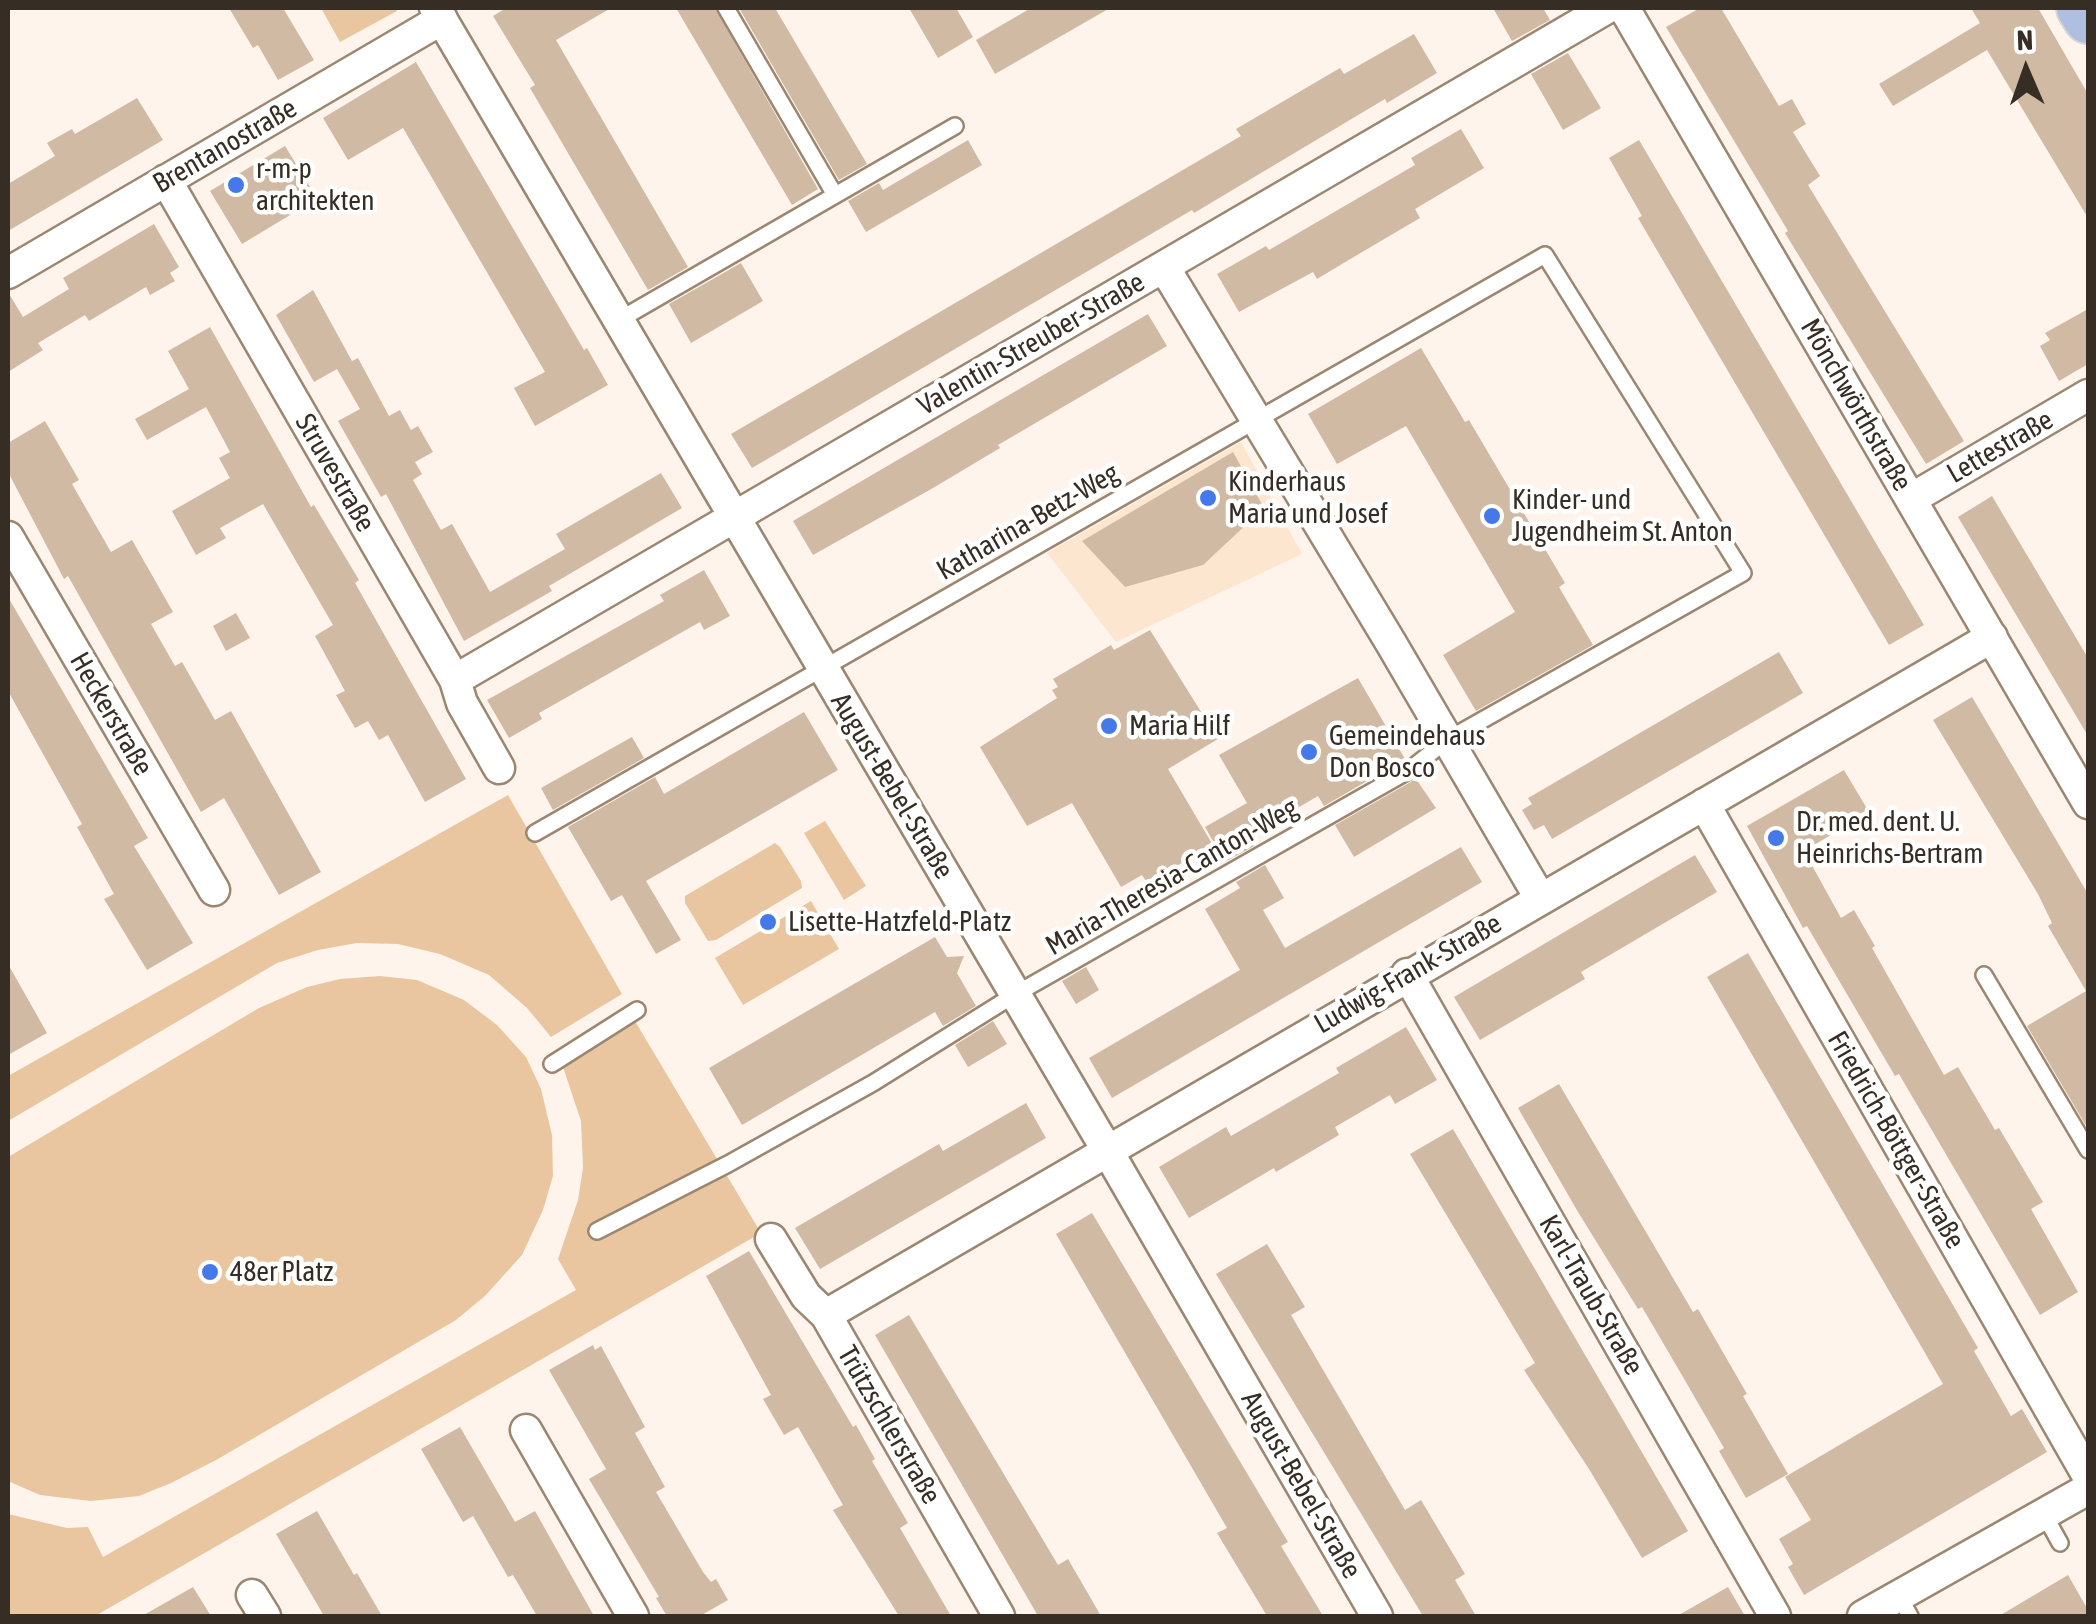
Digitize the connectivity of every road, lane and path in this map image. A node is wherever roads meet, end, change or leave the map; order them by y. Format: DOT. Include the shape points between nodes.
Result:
graph roads {
  1 [pos="726,8"];
  2 [pos="1607,8"];
  3 [pos="1624,8"];
  4 [pos="2081,8"];
  5 [pos="439,13"];
  6 [pos="2088,19"];
  7 [pos="954,126"];
  8 [pos="166,180"];
  9 [pos="835,195"];
  10 [pos="1164,267"];
  11 [pos="8,272"];
  12 [pos="619,320"];
  13 [pos="2088,395"];
  14 [pos="1255,421"];
  15 [pos="1911,498"];
  16 [pos="735,516"];
  17 [pos="8,538"];
  18 [pos="1743,573"];
  19 [pos="1992,637"];
  20 [pos="822,669"];
  21 [pos="455,680"];
  22 [pos="1447,740"];
  23 [pos="499,768"];
  24 [pos="2088,802"];
  25 [pos="1704,804"];
  26 [pos="534,833"];
  27 [pos="214,890"];
  28 [pos="1540,898"];
  29 [pos="1407,974"];
  30 [pos="1984,975"];
  31 [pos="1014,994"];
  32 [pos="638,1010"];
  33 [pos="552,1064"];
  34 [pos="1107,1150"];
  35 [pos="2088,1150"];
  36 [pos="596,1231"];
  37 [pos="771,1239"];
  38 [pos="826,1315"];
  39 [pos="526,1430"];
  40 [pos="2088,1476"];
  41 [pos="2088,1488"];
  42 [pos="2044,1514"];
  43 [pos="2060,1543"];
  44 [pos="1904,1606"];
  45 [pos="632,1616"];
  46 [pos="998,1616"];
  47 [pos="1377,1616"];
  48 [pos="1775,1616"];
  49 [pos="1863,1616"];
  1 -- 9 [label="lane"];
  2 -- 10 [label="street, Valentin-Streuber-Straße"];
  3 -- 15 [label="street, Mönchwörthstraße"];
  4 -- 6 [label="main road"];
  5 -- 8 [label="street, Brentanostraße"];
  5 -- 12 [label="street, August-Bebel-Straße"];
  7 -- 9 [label="lane"];
  8 -- 11 [label="street, Brentanostraße"];
  8 -- 21 [label="street, Struvestraße"];
  9 -- 12 [label="lane"];
  10 -- 14 [label="street"];
  10 -- 16 [label="street, Valentin-Streuber-Straße"];
  12 -- 16 [label="street, August-Bebel-Straße"];
  13 -- 15 [label="street, Lettestraße"];
  14 -- 18 [label="lane, Katharina-Betz-Weg" via="1545,255"];
  14 -- 20 [label="lane, Katharina-Betz-Weg"];
  14 -- 22 [label="street"];
  15 -- 19 [label="street, Mönchwörthstraße"];
  16 -- 20 [label="street, August-Bebel-Straße"];
  16 -- 21 [label="street, Valentin-Streuber-Straße"];
  17 -- 27 [label="street, Heckerstraße"];
  18 -- 22 [label="lane, Maria-Theresia-Canton-Weg"];
  19 -- 24 [label="street, Mönchwörthstraße"];
  19 -- 25 [label="street, Ludwig-Frank-Straße"];
  20 -- 26 [label="lane, Katharina-Betz-Weg"];
  20 -- 31 [label="street, August-Bebel-Straße"];
  21 -- 23 [label="street, Struvestraße"];
  22 -- 28 [label="street"];
  22 -- 31 [label="lane, Maria-Theresia-Canton-Weg" via="1408,771"];
  25 -- 28 [label="street, Ludwig-Frank-Straße"];
  25 -- 40 [label="street, Friedrich-Böttger-Straße"];
  28 -- 29 [label="street, Ludwig-Frank-Straße"];
  29 -- 34 [label="street, Ludwig-Frank-Straße"];
  29 -- 48 [label="street, Karl-Traub-Straße"];
  30 -- 35 [label="lane"];
  31 -- 34 [label="street, August-Bebel-Straße"];
  31 -- 36 [label="lane, Maria-Theresia-Canton-Weg" via="873,1083"];
  32 -- 33 [label="lane"];
  34 -- 38 [label="street, Ludwig-Frank-Straße"];
  34 -- 47 [label="street, August-Bebel-Straße"];
  37 -- 38 [label="street, Trützschlerstraße" via="806,1296"];
  38 -- 46 [label="street, Trützschlerstraße"];
  39 -- 45 [label="street"];
  41 -- 42 [label="street"];
  42 -- 43 [label="lane"];
  42 -- 44 [label="street"];
  44 -- 49 [label="street"];
}
